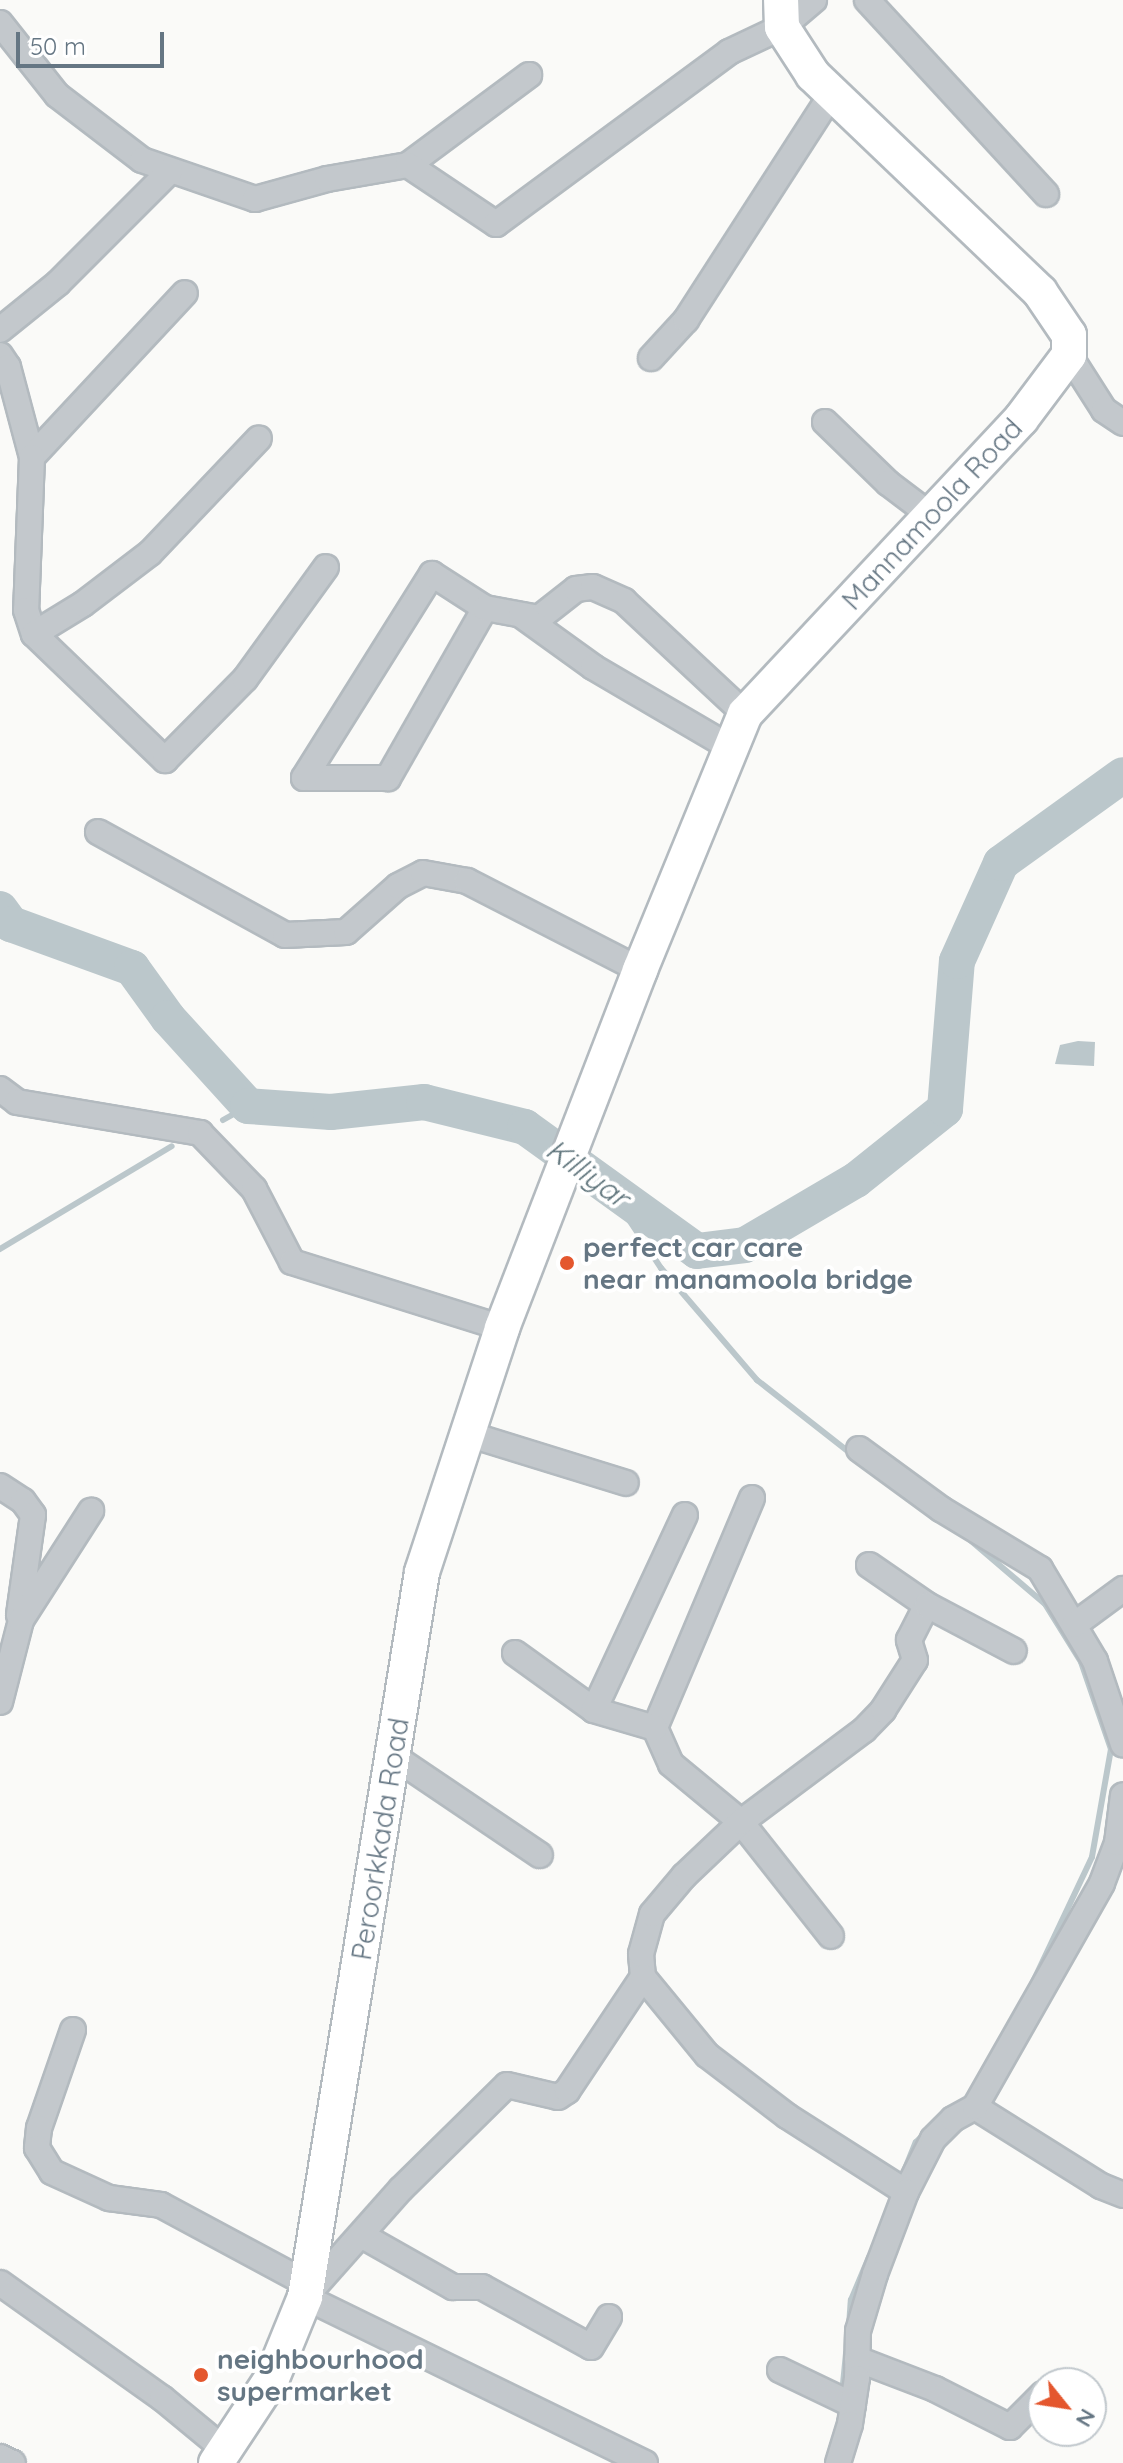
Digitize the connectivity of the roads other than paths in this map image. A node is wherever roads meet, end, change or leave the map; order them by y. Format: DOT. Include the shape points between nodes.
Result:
graph roads {
  1 [pos="814,0"];
  2 [pos="867,0"];
  3 [pos="782,13"];
  4 [pos="0,23"];
  5 [pos="529,75"];
  6 [pos="831,95"];
  7 [pos="408,165"];
  8 [pos="170,171"];
  9 [pos="1046,194"];
  10 [pos="185,293"];
  11 [pos="0,330"];
  12 [pos="0,355"];
  13 [pos="1069,355"];
  14 [pos="651,358"];
  15 [pos="825,422"];
  16 [pos="1123,423"];
  17 [pos="259,438"];
  18 [pos="32,457"];
  19 [pos="929,514"];
  20 [pos="326,567"];
  21 [pos="485,608"];
  22 [pos="521,615"];
  23 [pos="34,634"];
  24 [pos="745,714"];
  25 [pos="731,748"];
  26 [pos="98,832"];
  27 [pos="640,970"];
  28 [pos="0,1089"];
  29 [pos="548,1211"];
  30 [pos="502,1328"];
  31 [pos="468,1434"];
  32 [pos="859,1449"];
  33 [pos="626,1483"];
  34 [pos="0,1486"];
  35 [pos="752,1498"];
  36 [pos="91,1511"];
  37 [pos="685,1515"];
  38 [pos="869,1565"];
  39 [pos="1123,1589"];
  40 [pos="927,1605"];
  41 [pos="1074,1625"];
  42 [pos="16,1636"];
  43 [pos="1014,1651"];
  44 [pos="515,1653"];
  45 [pos="0,1702"];
  46 [pos="594,1710"];
  47 [pos="655,1728"];
  48 [pos="1123,1744"];
  49 [pos="393,1756"];
  50 [pos="1123,1795"];
  51 [pos="741,1822"];
  52 [pos="540,1855"];
  53 [pos="831,1936"];
  54 [pos="643,1977"];
  55 [pos="73,2030"];
  56 [pos="975,2107"];
  57 [pos="906,2192"];
  58 [pos="1123,2195"];
  59 [pos="361,2235"];
  60 [pos="0,2283"];
  61 [pos="306,2291"];
  62 [pos="609,2317"];
  63 [pos="857,2359"];
  64 [pos="780,2370"];
  65 [pos="853,2405"];
  66 [pos="1027,2410"];
  67 [pos="220,2456"];
  68 [pos="0,2457"];
  69 [pos="13,2463"];
  70 [pos="645,2463"];
  71 [pos="838,2463"];
  1 -- 3 [label="street"];
  2 -- 9 [label="street"];
  3 -- 6 [label="main road" via="813,75"];
  3 -- 7 [label="street" via="496,224"];
  4 -- 8 [label="street" via="57,95 142,160"];
  5 -- 7 [label="street"];
  6 -- 13 [label="main road" via="1040,292 1069,335"];
  6 -- 14 [label="street" via="686,320"];
  7 -- 8 [label="street" via="255,199"];
  8 -- 11 [label="street" via="58,283"];
  10 -- 18 [label="street"];
  12 -- 18 [label="street" via="8,367"];
  13 -- 16 [label="street" via="1104,410"];
  13 -- 19 [label="main road, Mannamoola Road" via="1021,419"];
  15 -- 19 [label="street"];
  17 -- 23 [label="street" via="150,553"];
  18 -- 23 [label="street" via="26,610"];
  19 -- 24 [label="main road, Mannamoola Road"];
  20 -- 23 [label="street" via="245,679 165,760"];
  21 -- 21 [label="street" via="432,574 304,778 388,778"];
  21 -- 22 [label="street"];
  22 -- 24 [label="street" via="539,618 576,589 593,587 624,601"];
  22 -- 25 [label="street" via="593,667"];
  24 -- 25 [label="main road, Mannamoola Road"];
  25 -- 27 [label="main road, Mannamoola Road"];
  26 -- 27 [label="street" via="285,935 346,932 398,886 423,873 467,881"];
  27 -- 29 [label="main road, Mannamoola Road"];
  28 -- 30 [label="street" via="17,1102 200,1133 254,1189 292,1262"];
  29 -- 30 [label="main road, Peroorkkada Road"];
  30 -- 31 [label="main road, Peroorkkada Road"];
  31 -- 33 [label="street"];
  31 -- 49 [label="main road, Peroorkkada Road" via="422,1572"];
  32 -- 41 [label="street" via="941,1509 1040,1569"];
  34 -- 42 [label="street" via="33,1515"];
  35 -- 47 [label="street"];
  36 -- 42 [label="street"];
  37 -- 46 [label="street"];
  38 -- 40 [label="street"];
  39 -- 41 [label="street"];
  40 -- 43 [label="street"];
  40 -- 51 [label="street" via="909,1640 915,1660 883,1710"];
  41 -- 48 [label="street" via="1095,1661"];
  42 -- 45 [label="street"];
  44 -- 46 [label="street"];
  46 -- 47 [label="street"];
  47 -- 51 [label="street" via="671,1764"];
  49 -- 52 [label="street"];
  49 -- 61 [label="main road, Peroorkkada Road"];
  50 -- 56 [label="street" via="1117,1843 1102,1883"];
  51 -- 53 [label="street"];
  51 -- 54 [label="street" via="652,1914 641,1954"];
  54 -- 57 [label="street" via="707,2055 787,2116"];
  54 -- 59 [label="street" via="567,2091 558,2097 507,2085"];
  55 -- 61 [label="street" via="39,2128 37,2148 52,2172 109,2198 161,2205"];
  56 -- 57 [label="street" via="933,2139"];
  56 -- 58 [label="street"];
  57 -- 63 [label="street" via="858,2331"];
  59 -- 61 [label="street"];
  59 -- 62 [label="street" via="453,2287 482,2287 591,2347"];
  60 -- 67 [label="street" via="162,2398"];
  61 -- 67 [label="main road, Peroorkkada Road" via="272,2378"];
  61 -- 70 [label="street"];
  63 -- 65 [label="street"];
  63 -- 66 [label="street" via="935,2389 1010,2427"];
  64 -- 65 [label="street"];
  65 -- 71 [label="street"];
  68 -- 69 [label="street"];
}
